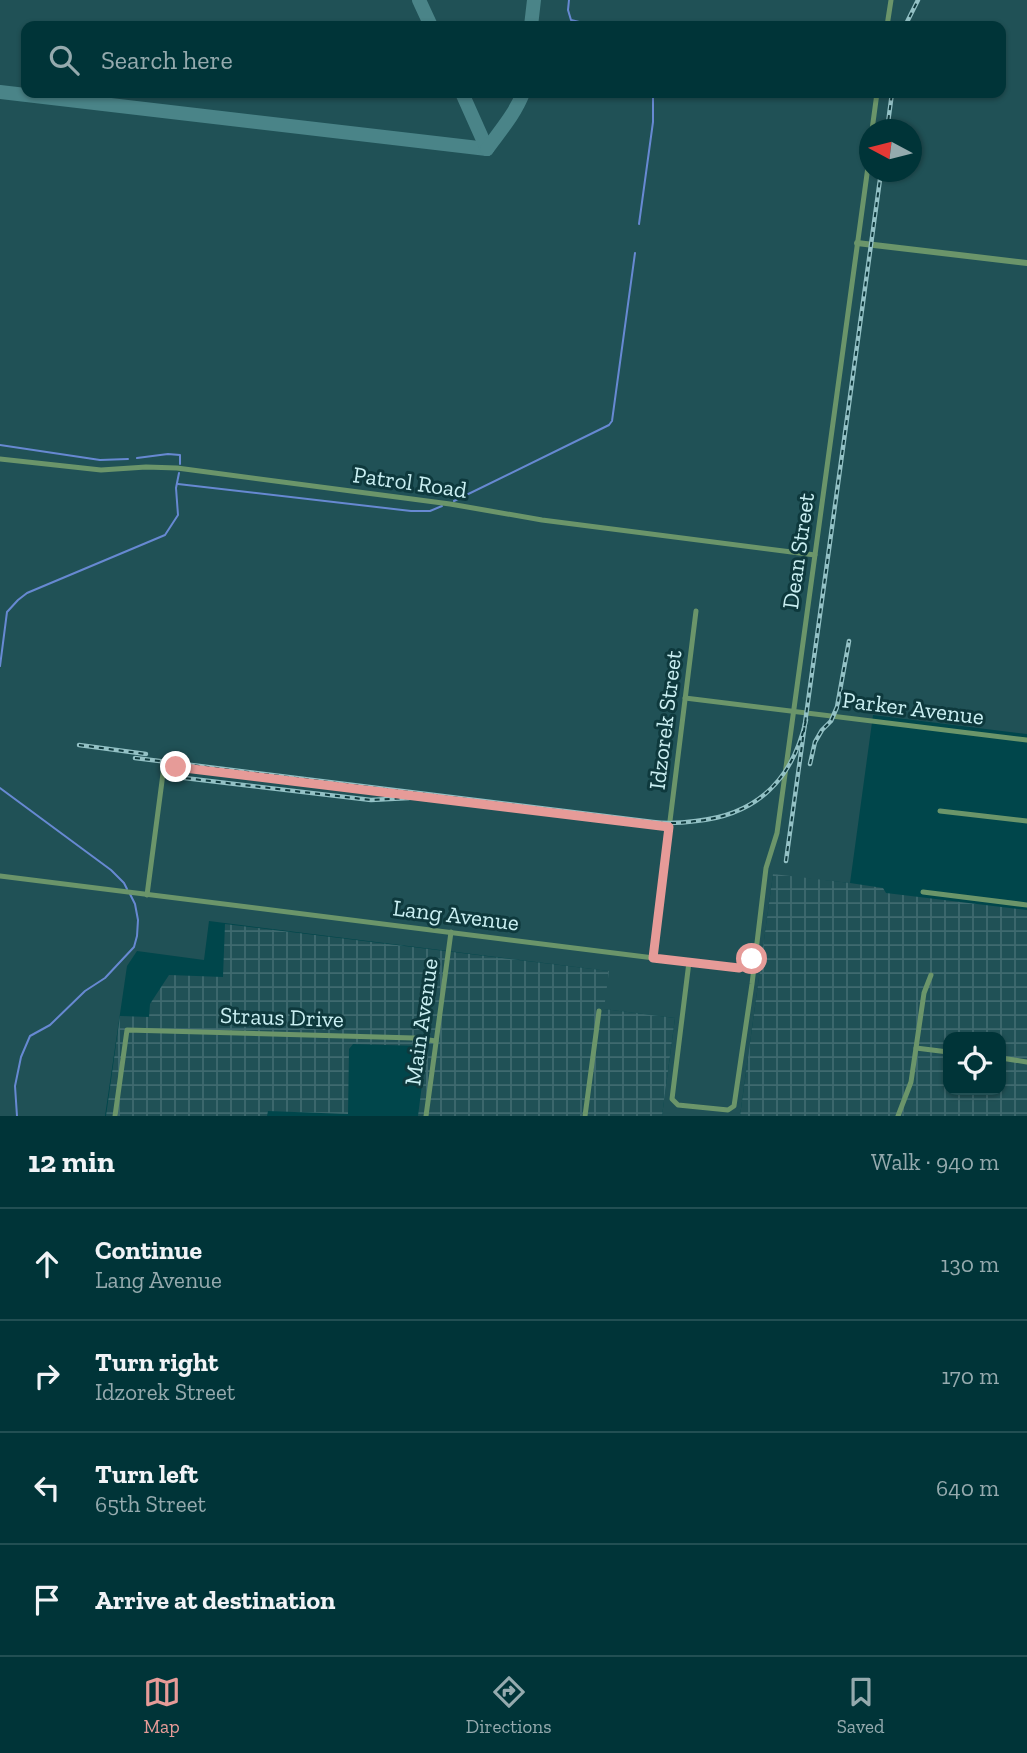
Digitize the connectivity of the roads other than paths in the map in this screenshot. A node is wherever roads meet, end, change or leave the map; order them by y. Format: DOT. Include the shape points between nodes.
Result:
graph roads {
  1 [pos="891,0"];
  2 [pos="888,21"];
  3 [pos="876,98"];
  4 [pos="874,119"];
  5 [pos="866,182"];
  6 [pos="857,243"];
  7 [pos="1027,264"];
  8 [pos="0,459"];
  9 [pos="815,555"];
  10 [pos="696,611"];
  11 [pos="685,698"];
  12 [pos="794,712"];
  13 [pos="1027,740"];
  14 [pos="940,811"];
  15 [pos="1027,821"];
  16 [pos="669,827"];
  17 [pos="0,876"];
  18 [pos="923,892"];
  19 [pos="147,895"];
  20 [pos="1027,905"];
  21 [pos="451,932"];
  22 [pos="754,955"];
  23 [pos="653,958"];
  24 [pos="689,962"];
  25 [pos="931,975"];
  26 [pos="599,1011"];
  27 [pos="436,1041"];
  28 [pos="916,1048"];
  29 [pos="943,1051"];
  30 [pos="1006,1059"];
  31 [pos="1027,1062"];
  32 [pos="115,1116"];
  33 [pos="426,1116"];
  34 [pos="584,1116"];
  35 [pos="898,1116"];
  1 -- 2 [label="street"];
  3 -- 4 [label="street"];
  5 -- 6 [label="street, Dean Street"];
  6 -- 7 [label="street"];
  6 -- 9 [label="street, Dean Street"];
  8 -- 9 [label="street, Patrol Road" via="101,470 177,468"];
  9 -- 12 [label="street, Dean Street"];
  10 -- 11 [label="street, Idzorek Street"];
  11 -- 12 [label="street, Parker Avenue"];
  11 -- 16 [label="street, Idzorek Street"];
  12 -- 13 [label="street, Parker Avenue"];
  12 -- 22 [label="street, Dean Street"];
  14 -- 15 [label="street"];
  16 -- 19 [label="street" via="164,766"];
  16 -- 23 [label="street, Idzorek Street"];
  17 -- 19 [label="street, Lang Avenue"];
  18 -- 20 [label="street"];
  19 -- 21 [label="street, Lang Avenue"];
  21 -- 23 [label="street, Lang Avenue"];
  21 -- 27 [label="street, Main Avenue"];
  22 -- 24 [label="street, Lang Avenue" via="739,968"];
  22 -- 24 [label="street, Dean Street" via="734,1106 728,1110 678,1105 672,1099"];
  23 -- 24 [label="street, Lang Avenue"];
  25 -- 28 [label="street"];
  26 -- 34 [label="street"];
  27 -- 32 [label="street, Straus Drive" via="127,1030"];
  27 -- 33 [label="street, Main Avenue"];
  28 -- 29 [label="street"];
  28 -- 35 [label="street" via="911,1082"];
  30 -- 31 [label="street"];
}
